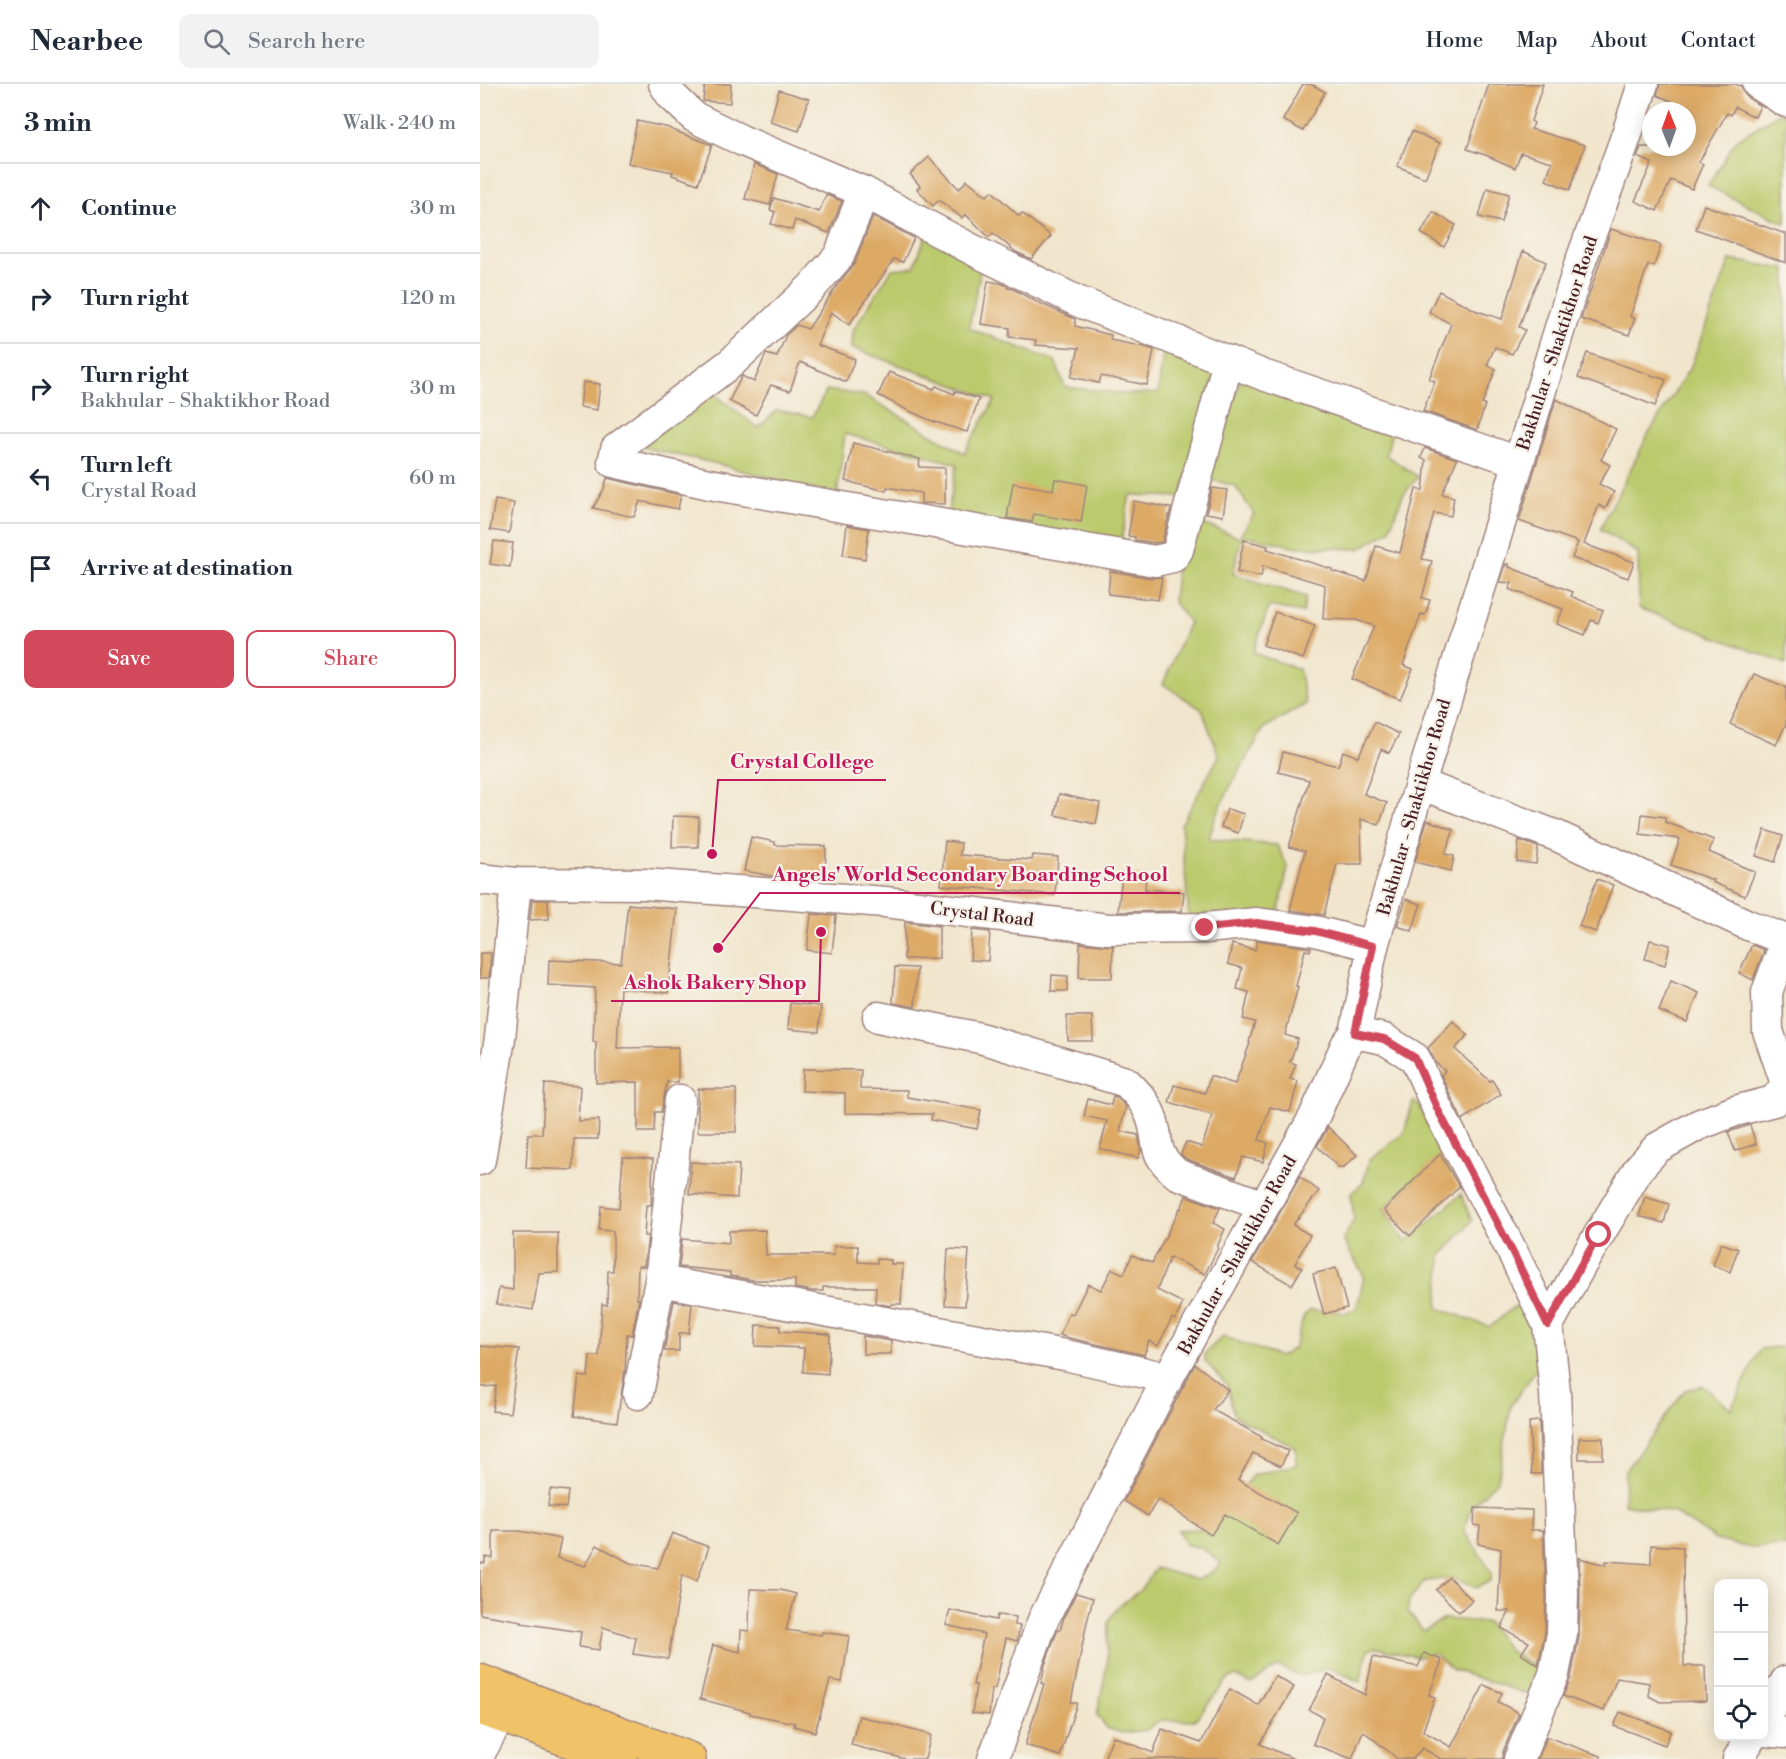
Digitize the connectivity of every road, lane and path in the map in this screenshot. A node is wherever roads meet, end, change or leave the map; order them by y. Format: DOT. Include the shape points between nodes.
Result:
graph roads {
  1 [pos="664,84"];
  2 [pos="1642,84"];
  3 [pos="1758,84"];
  4 [pos="1786,102"];
  5 [pos="864,192"];
  6 [pos="1228,361"];
  7 [pos="1518,462"];
  8 [pos="1420,784"];
  9 [pos="480,879"];
  10 [pos="516,883"];
  11 [pos="1786,940"];
  12 [pos="1373,946"];
  13 [pos="878,1017"];
  14 [pos="1355,1033"];
  15 [pos="1786,1084"];
  16 [pos="681,1100"];
  17 [pos="480,1160"];
  18 [pos="1264,1206"];
  19 [pos="660,1281"];
  20 [pos="1548,1325"];
  21 [pos="1168,1378"];
  22 [pos="638,1394"];
  23 [pos="480,1681"];
  24 [pos="1786,1681"];
  25 [pos="1768,1711"];
  26 [pos="490,1712"];
  27 [pos="1786,1733"];
  28 [pos="1749,1747"];
  29 [pos="480,1753"];
  30 [pos="620,1759"];
  31 [pos="689,1759"];
  32 [pos="993,1759"];
  33 [pos="1519,1759"];
  1 -- 5 [label="street" via="694,117"];
  2 -- 7 [label="street, Bakhular - Shaktikhor Road" via="1579,266"];
  3 -- 4 [label="street"];
  5 -- 6 [label="street" via="1077,301"];
  5 -- 6 [label="street" via="838,256 811,288 731,363 616,449 613,462 709,484 1155,561 1173,558 1179,549"];
  6 -- 7 [label="street"];
  7 -- 8 [label="street, Bakhular - Shaktikhor Road"];
  8 -- 11 [label="street" via="1557,836"];
  8 -- 12 [label="street, Bakhular - Shaktikhor Road"];
  9 -- 10 [label="street, Crystal Road"];
  10 -- 12 [label="street, Crystal Road" via="644,884 885,902 1108,929 1257,923 1315,931"];
  10 -- 17 [label="street" via="500,1038"];
  11 -- 15 [label="street" via="1767,992 1768,1031"];
  12 -- 14 [label="street, Bakhular - Shaktikhor Road"];
  13 -- 18 [label="street" via="980,1038 1126,1082 1143,1100 1152,1118 1157,1150 1166,1165 1177,1174"];
  14 -- 18 [label="street, Bakhular - Shaktikhor Road"];
  14 -- 20 [label="street" via="1384,1039 1415,1058"];
  15 -- 20 [label="street" via="1774,1101 1698,1125 1657,1148 1639,1168"];
  16 -- 19 [label="street"];
  18 -- 21 [label="street, Bakhular - Shaktikhor Road"];
  19 -- 21 [label="street" via="1065,1355"];
  19 -- 22 [label="street"];
  20 -- 33 [label="street" via="1555,1392 1562,1634 1554,1674"];
  21 -- 32 [label="street, Bakhular - Shaktikhor Road" via="1043,1620"];
  23 -- 31 [label="highway"];
  24 -- 25 [label="street"];
  26 -- 29 [label="street"];
  26 -- 30 [label="highway"];
  27 -- 28 [label="street"];
}
